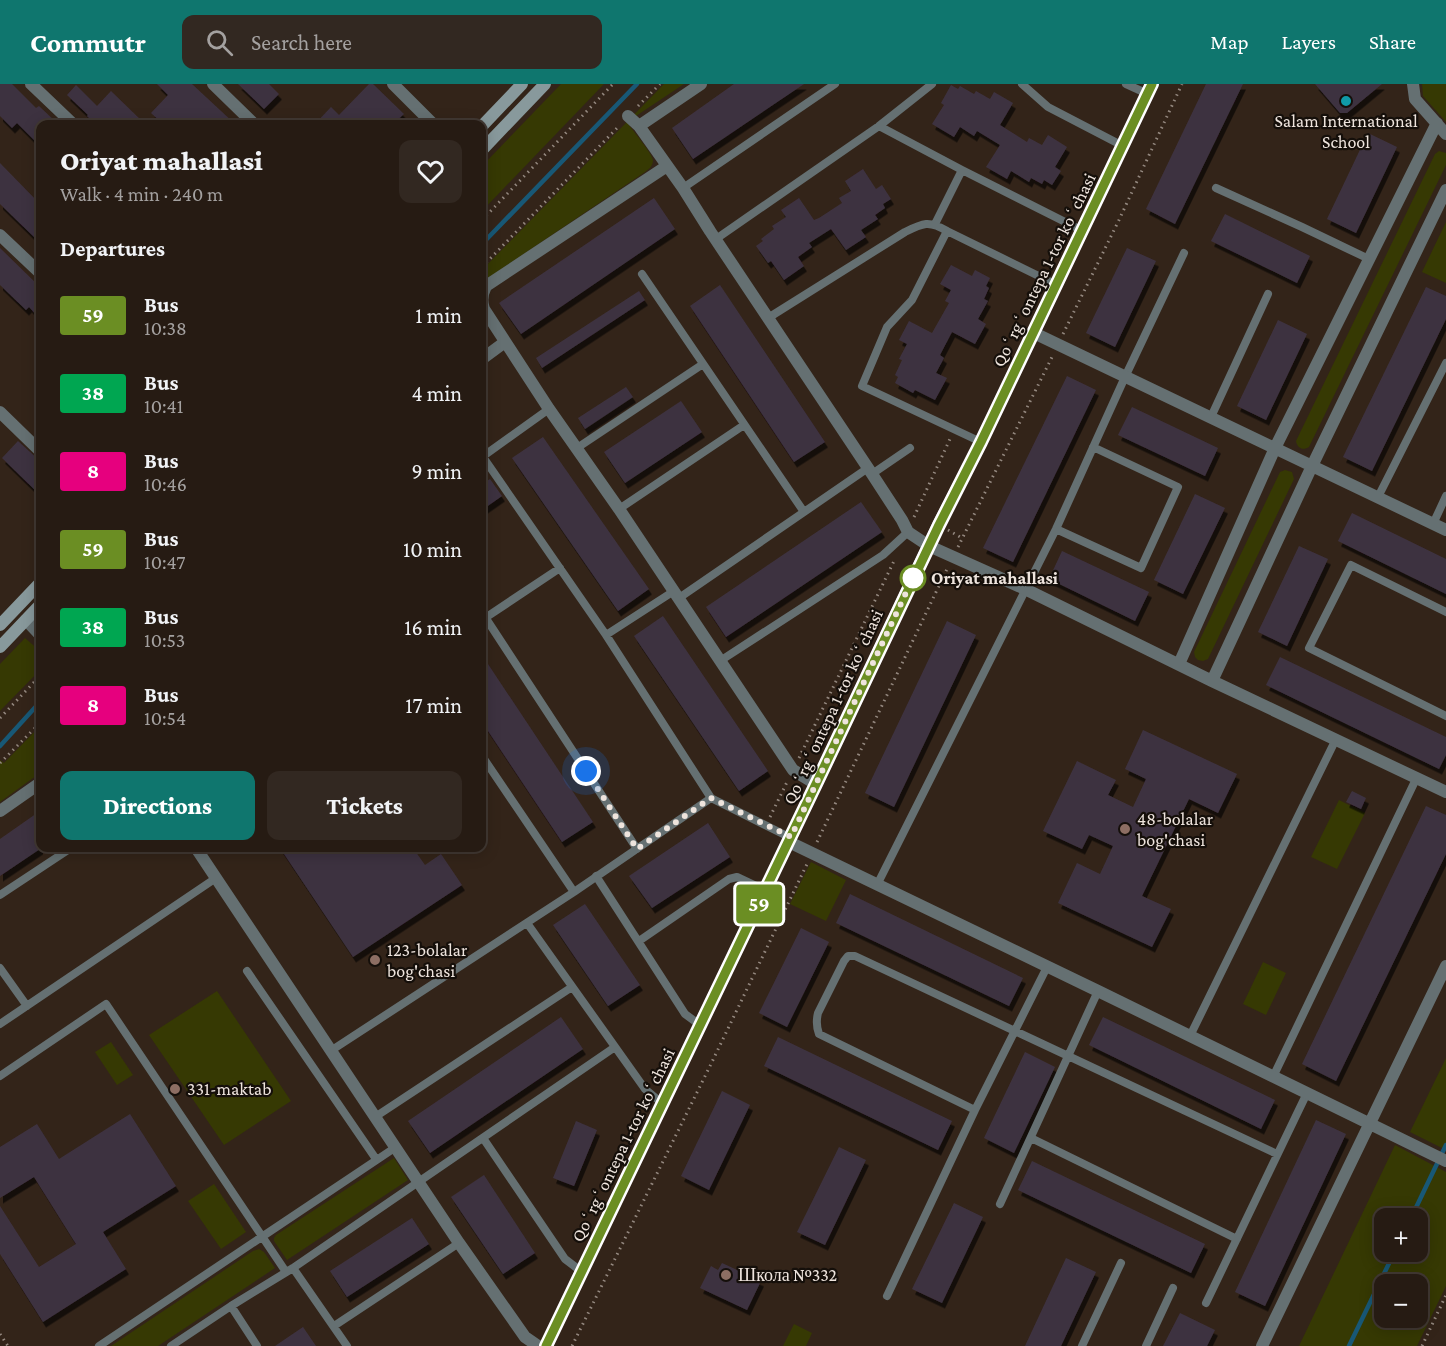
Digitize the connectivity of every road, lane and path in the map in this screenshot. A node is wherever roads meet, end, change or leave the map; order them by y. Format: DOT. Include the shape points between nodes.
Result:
graph roads {
  1 [pos="31,84"];
  2 [pos="213,84"];
  3 [pos="393,84"];
  4 [pos="522,84"];
  5 [pos="545,84"];
  6 [pos="613,84"];
  7 [pos="660,84"];
  8 [pos="700,84"];
  9 [pos="835,84"];
  10 [pos="932,84"];
  11 [pos="1022,84"];
  12 [pos="1126,84"];
  13 [pos="1182,84"];
  14 [pos="1413,84"];
  15 [pos="1150,89"];
  16 [pos="628,116"];
  17 [pos="69,120"];
  18 [pos="250,120"];
  19 [pos="429,120"];
  20 [pos="486,122"];
  21 [pos="1437,123"];
  22 [pos="639,126"];
  23 [pos="879,126"];
  24 [pos="1446,134"];
  25 [pos="486,146"];
  26 [pos="1123,146"];
  27 [pos="667,166"];
  28 [pos="962,170"];
  29 [pos="683,188"];
  30 [pos="1216,188"];
  31 [pos="1446,190"];
  32 [pos="486,216"];
  33 [pos="935,224"];
  34 [pos="947,231"];
  35 [pos="1083,231"];
  36 [pos="0,235"];
  37 [pos="716,239"];
  38 [pos="1184,253"];
  39 [pos="1369,259"];
  40 [pos="486,263"];
  41 [pos="36,269"];
  42 [pos="642,274"];
  43 [pos="1057,285"];
  44 [pos="486,286"];
  45 [pos="1268,294"];
  46 [pos="486,310"];
  47 [pos="768,318"];
  48 [pos="1034,333"];
  49 [pos="505,342"];
  50 [pos="1058,344"];
  51 [pos="486,356"];
  52 [pos="1446,363"];
  53 [pos="703,364"];
  54 [pos="1125,377"];
  55 [pos="549,410"];
  56 [pos="0,412"];
  57 [pos="1211,417"];
  58 [pos="744,425"];
  59 [pos="954,430"];
  60 [pos="981,442"];
  61 [pos="36,447"];
  62 [pos="1093,447"];
  63 [pos="577,448"];
  64 [pos="910,448"];
  65 [pos="1275,448"];
  66 [pos="486,454"];
  67 [pos="486,463"];
  68 [pos="1312,466"];
  69 [pos="870,471"];
  70 [pos="1446,496"];
  71 [pos="1378,497"];
  72 [pos="619,509"];
  73 [pos="804,512"];
  74 [pos="1433,524"];
  75 [pos="1056,528"];
  76 [pos="1446,530"];
  77 [pos="908,532"];
  78 [pos="951,532"];
  79 [pos="962,538"];
  80 [pos="928,546"];
  81 [pos="898,553"];
  82 [pos="953,556"];
  83 [pos="560,568"];
  84 [pos="36,587"];
  85 [pos="1025,589"];
  86 [pos="676,595"];
  87 [pos="36,609"];
  88 [pos="1446,612"];
  89 [pos="486,617"];
  90 [pos="26,620"];
  91 [pos="486,623"];
  92 [pos="0,624"];
  93 [pos="36,631"];
  94 [pos="606,635"];
  95 [pos="0,647"];
  96 [pos="720,661"];
  97 [pos="1179,664"];
  98 [pos="36,680"];
  99 [pos="1212,681"];
  100 [pos="1446,716"];
  101 [pos="0,718"];
  102 [pos="36,727"];
  103 [pos="1336,739"];
  104 [pos="486,762"];
  105 [pos="0,763"];
  106 [pos="793,770"];
  107 [pos="1417,777"];
  108 [pos="816,784"];
  109 [pos="36,786"];
  110 [pos="1446,792"];
  111 [pos="711,798"];
  112 [pos="0,811"];
  113 [pos="770,818"];
  114 [pos="790,840"];
  115 [pos="637,849"];
  116 [pos="65,852"];
  117 [pos="199,852"];
  118 [pos="812,853"];
  119 [pos="596,876"];
  120 [pos="216,878"];
  121 [pos="878,885"];
  122 [pos="765,890"];
  123 [pos="574,892"];
  124 [pos="0,895"];
  125 [pos="527,923"];
  126 [pos="639,941"];
  127 [pos="1446,966"];
  128 [pos="1047,967"];
  129 [pos="0,968"];
  130 [pos="247,971"];
  131 [pos="572,987"];
  132 [pos="1098,991"];
  133 [pos="27,1006"];
  134 [pos="0,1024"];
  135 [pos="700,1025"];
  136 [pos="1016,1032"];
  137 [pos="1190,1036"];
  138 [pos="615,1047"];
  139 [pos="332,1050"];
  140 [pos="1068,1056"];
  141 [pos="0,1076"];
  142 [pos="1273,1077"];
  143 [pos="1307,1093"];
  144 [pos="663,1104"];
  145 [pos="975,1110"];
  146 [pos="375,1117"];
  147 [pos="1370,1124"];
  148 [pos="483,1138"];
  149 [pos="1031,1138"];
  150 [pos="396,1147"];
  151 [pos="1277,1154"];
  152 [pos="376,1159"];
  153 [pos="1446,1161"];
  154 [pos="419,1182"];
  155 [pos="1000,1204"];
  156 [pos="263,1237"];
  157 [pos="1237,1239"];
  158 [pos="459,1243"];
  159 [pos="1121,1263"];
  160 [pos="290,1270"];
  161 [pos="582,1272"];
  162 [pos="1173,1288"];
  163 [pos="1446,1295"];
  164 [pos="888,1296"];
  165 [pos="1206,1303"];
  166 [pos="231,1306"];
  167 [pos="334,1326"];
  168 [pos="0,1334"];
  169 [pos="8,1346"];
  170 [pos="99,1346"];
  171 [pos="171,1346"];
  172 [pos="257,1346"];
  173 [pos="347,1346"];
  174 [pos="538,1346"];
  175 [pos="546,1346"];
  176 [pos="572,1346"];
  177 [pos="1082,1346"];
  178 [pos="1146,1346"];
  179 [pos="1262,1346"];
  180 [pos="1422,1346"];
  1 -- 17 [label="street"];
  2 -- 18 [label="street"];
  3 -- 19 [label="street"];
  4 -- 20 [label="street"];
  5 -- 25 [label="street"];
  6 -- 32 [label="path"];
  7 -- 16 [label="path"];
  8 -- 22 [label="street"];
  9 -- 29 [label="lane"];
  10 -- 23 [label="lane"];
  11 -- 26 [label="lane" via="1048,107"];
  12 -- 15 [label="lane"];
  13 -- 50 [label="path"];
  14 -- 21 [label="street" via="1415,99"];
  15 -- 26 [label="street, Qoʻrgʻontepa 1-tor koʻchasi"];
  16 -- 22 [label="street"];
  16 -- 40 [label="path"];
  21 -- 24 [label="street"];
  21 -- 39 [label="street"];
  22 -- 27 [label="street"];
  23 -- 28 [label="lane"];
  23 -- 37 [label="lane"];
  26 -- 35 [label="street, Qoʻrgʻontepa 1-tor koʻchasi"];
  27 -- 29 [label="street"];
  27 -- 44 [label="street"];
  28 -- 33 [label="lane"];
  28 -- 35 [label="lane"];
  29 -- 37 [label="street"];
  30 -- 39 [label="lane"];
  31 -- 68 [label="street"];
  33 -- 34 [label="lane"];
  33 -- 47 [label="lane" via="905,232"];
  34 -- 43 [label="lane"];
  34 -- 59 [label="lane" via="912,300 886,327 862,386"];
  35 -- 43 [label="street, Qoʻrgʻontepa 1-tor koʻchasi"];
  36 -- 41 [label="street"];
  37 -- 47 [label="street"];
  38 -- 54 [label="lane"];
  39 -- 65 [label="street"];
  42 -- 53 [label="lane"];
  43 -- 48 [label="street, Qoʻrgʻontepa 1-tor koʻchasi"];
  45 -- 57 [label="lane"];
  46 -- 49 [label="street"];
  47 -- 69 [label="street"];
  48 -- 50 [label="street"];
  48 -- 60 [label="street, Qoʻrgʻontepa 1-tor koʻchasi"];
  49 -- 51 [label="street"];
  49 -- 55 [label="street"];
  50 -- 54 [label="street"];
  50 -- 79 [label="path"];
  52 -- 71 [label="lane"];
  53 -- 58 [label="lane"];
  53 -- 63 [label="lane"];
  54 -- 57 [label="street"];
  54 -- 62 [label="lane"];
  55 -- 63 [label="street"];
  55 -- 66 [label="lane"];
  56 -- 61 [label="street"];
  57 -- 65 [label="street"];
  58 -- 72 [label="lane"];
  58 -- 73 [label="lane"];
  59 -- 60 [label="lane"];
  59 -- 77 [label="path"];
  60 -- 80 [label="street, Qoʻrgʻontepa 1-tor koʻchasi"];
  62 -- 75 [label="lane"];
  62 -- 75 [label="lane" via="1178,487 1141,568"];
  63 -- 72 [label="street"];
  64 -- 69 [label="lane"];
  65 -- 68 [label="street"];
  65 -- 97 [label="street"];
  67 -- 83 [label="lane"];
  68 -- 71 [label="street"];
  68 -- 99 [label="street"];
  69 -- 73 [label="lane"];
  69 -- 77 [label="street"];
  70 -- 74 [label="lane"];
  71 -- 74 [label="street"];
  72 -- 86 [label="street"];
  73 -- 86 [label="lane"];
  74 -- 76 [label="street"];
  75 -- 85 [label="lane"];
  77 -- 80 [label="street"];
  77 -- 96 [label="lane" via="883,555"];
  78 -- 79 [label="path"];
  79 -- 82 [label="path"];
  80 -- 82 [label="street"];
  80 -- 108 [label="street, Qoʻrgʻontepa 1-tor koʻchasi"];
  81 -- 106 [label="path"];
  82 -- 85 [label="street"];
  82 -- 118 [label="path"];
  83 -- 89 [label="lane"];
  83 -- 94 [label="lane"];
  84 -- 92 [label="street"];
  85 -- 97 [label="street"];
  85 -- 121 [label="lane"];
  86 -- 94 [label="lane"];
  86 -- 96 [label="street"];
  87 -- 90 [label="street"];
  88 -- 100 [label="lane" via="1351,565 1309,648"];
  90 -- 93 [label="street"];
  90 -- 95 [label="street"];
  91 -- 115 [label="lane"];
  94 -- 111 [label="lane"];
  96 -- 106 [label="street"];
  97 -- 99 [label="street"];
  98 -- 101 [label="path"];
  99 -- 103 [label="street"];
  102 -- 105 [label="path"];
  103 -- 107 [label="street"];
  103 -- 137 [label="lane"];
  104 -- 123 [label="lane"];
  106 -- 108 [label="street"];
  106 -- 113 [label="path"];
  107 -- 110 [label="street"];
  107 -- 142 [label="lane"];
  108 -- 114 [label="street, Qoʻrgʻontepa 1-tor koʻchasi"];
  109 -- 112 [label="street"];
  111 -- 114 [label="lane"];
  111 -- 115 [label="lane"];
  114 -- 118 [label="street"];
  114 -- 122 [label="street, Qoʻrgʻontepa 1-tor koʻchasi"];
  115 -- 119 [label="lane"];
  116 -- 124 [label="lane"];
  117 -- 120 [label="street"];
  118 -- 121 [label="street"];
  118 -- 176 [label="path"];
  119 -- 123 [label="lane"];
  119 -- 126 [label="lane"];
  120 -- 133 [label="lane"];
  120 -- 139 [label="street"];
  121 -- 128 [label="street"];
  122 -- 126 [label="lane" via="737,877 729,879"];
  122 -- 135 [label="street, Qoʻrgʻontepa 1-tor koʻchasi"];
  123 -- 125 [label="lane"];
  125 -- 131 [label="lane"];
  125 -- 139 [label="lane"];
  126 -- 135 [label="lane" via="685,1014"];
  127 -- 147 [label="street"];
  128 -- 132 [label="street"];
  128 -- 136 [label="lane"];
  129 -- 133 [label="lane"];
  130 -- 152 [label="lane"];
  131 -- 138 [label="lane"];
  131 -- 146 [label="lane"];
  132 -- 137 [label="street"];
  132 -- 140 [label="lane"];
  133 -- 134 [label="lane"];
  135 -- 144 [label="street, Qoʻrgʻontepa 1-tor koʻchasi"];
  136 -- 140 [label="lane"];
  136 -- 145 [label="lane"];
  136 -- 145 [label="lane" via="855,956 844,961 818,1012 819,1035"];
  137 -- 142 [label="street"];
  138 -- 144 [label="lane" via="645,1089"];
  138 -- 148 [label="lane"];
  139 -- 146 [label="street"];
  140 -- 149 [label="lane"];
  140 -- 151 [label="lane"];
  141 -- 156 [label="lane" via="106,1004"];
  142 -- 143 [label="street"];
  143 -- 147 [label="street"];
  143 -- 151 [label="lane"];
  144 -- 161 [label="street, Qoʻrgʻontepa 1-tor koʻchasi"];
  145 -- 164 [label="lane"];
  146 -- 150 [label="street"];
  147 -- 153 [label="street"];
  147 -- 179 [label="street"];
  148 -- 154 [label="lane"];
  148 -- 161 [label="lane" via="565,1259"];
  149 -- 155 [label="lane"];
  149 -- 157 [label="lane"];
  150 -- 152 [label="lane"];
  150 -- 154 [label="street"];
  151 -- 157 [label="lane"];
  152 -- 156 [label="lane"];
  154 -- 158 [label="street"];
  154 -- 160 [label="lane"];
  156 -- 160 [label="lane"];
  156 -- 170 [label="lane"];
  157 -- 165 [label="lane"];
  158 -- 167 [label="lane"];
  158 -- 174 [label="street" via="525,1337"];
  159 -- 177 [label="lane"];
  160 -- 166 [label="lane"];
  160 -- 167 [label="lane"];
  161 -- 175 [label="street, Qoʻrgʻontepa 1-tor koʻchasi"];
  162 -- 178 [label="lane"];
  163 -- 180 [label="path"];
  166 -- 171 [label="lane"];
  166 -- 172 [label="lane"];
  167 -- 173 [label="lane"];
  168 -- 169 [label="path"];
}
